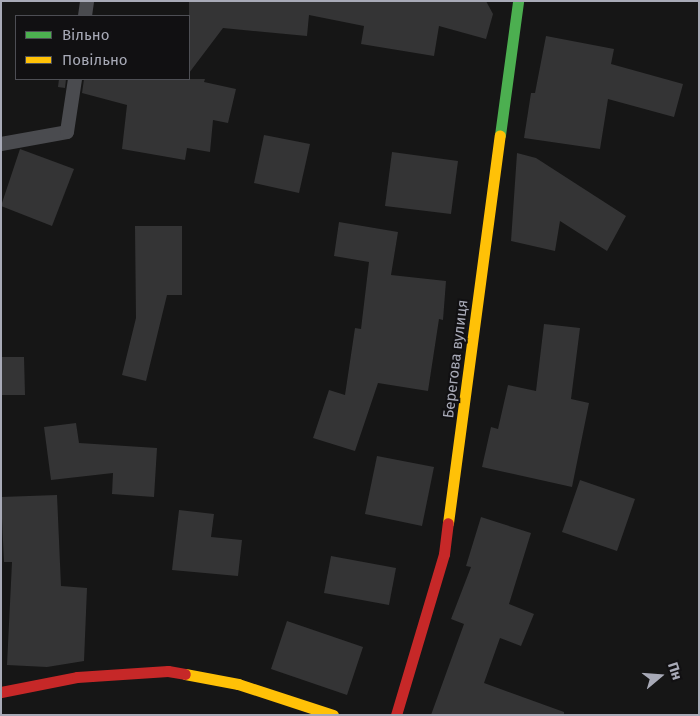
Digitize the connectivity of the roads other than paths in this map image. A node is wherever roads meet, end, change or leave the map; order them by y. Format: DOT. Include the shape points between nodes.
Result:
graph roads {
  1 [pos="87,1"];
  2 [pos="518,1"];
  3 [pos="85,15"];
  4 [pos="75,80"];
  5 [pos="1,144"];
  6 [pos="1,692"];
  7 [pos="333,715"];
  8 [pos="396,715"];
  1 -- 3 [label="lane"];
  2 -- 8 [label="street, Берегова вулиця" via="444,554"];
  4 -- 5 [label="lane" via="67,132"];
  6 -- 7 [label="street" via="77,677 168,671 238,684"];
}
